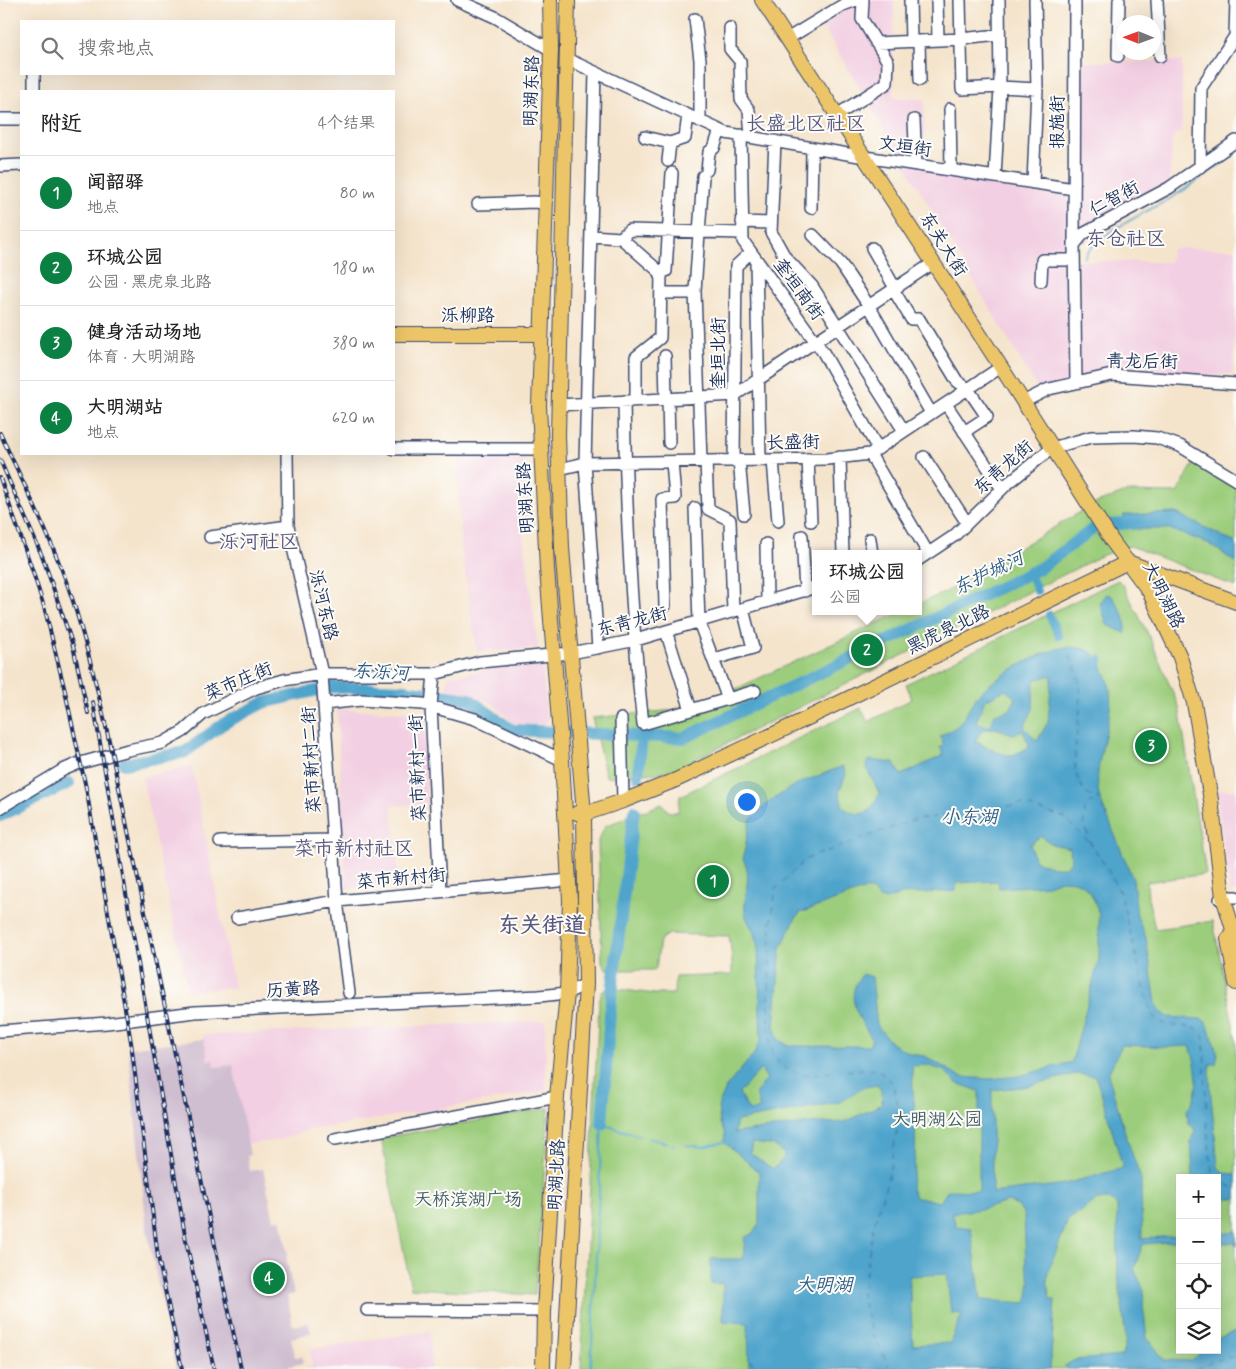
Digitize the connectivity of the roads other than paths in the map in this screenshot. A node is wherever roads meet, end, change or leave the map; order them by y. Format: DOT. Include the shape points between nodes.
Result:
graph roads {
  1 [pos="457,0"];
  2 [pos="550,0"];
  3 [pos="568,0"];
  4 [pos="762,0"];
  5 [pos="856,0"];
  6 [pos="863,0"];
  7 [pos="910,0"];
  8 [pos="937,0"];
  9 [pos="960,0"];
  10 [pos="999,0"];
  11 [pos="1034,0"];
  12 [pos="1076,0"];
  13 [pos="1119,0"];
  14 [pos="1157,0"];
  15 [pos="1236,0"];
  16 [pos="1119,15"];
  17 [pos="1158,15"];
  18 [pos="695,20"];
  19 [pos="730,28"];
  20 [pos="999,36"];
  21 [pos="787,39"];
  22 [pos="961,39"];
  23 [pos="938,40"];
  24 [pos="915,41"];
  25 [pos="876,43"];
  26 [pos="551,50"];
  27 [pos="567,60"];
  28 [pos="595,72"];
  29 [pos="34,75"];
  30 [pos="920,80"];
  31 [pos="1000,88"];
  32 [pos="34,90"];
  33 [pos="1037,90"];
  34 [pos="950,109"];
  35 [pos="688,115"];
  36 [pos="837,115"];
  37 [pos="20,118"];
  38 [pos="0,119"];
  39 [pos="914,120"];
  40 [pos="700,121"];
  41 [pos="720,130"];
  42 [pos="746,136"];
  43 [pos="645,137"];
  44 [pos="776,141"];
  45 [pos="1236,141"];
  46 [pos="670,143"];
  47 [pos="812,148"];
  48 [pos="866,157"];
  49 [pos="668,161"];
  50 [pos="20,165"];
  51 [pos="916,165"];
  52 [pos="0,166"];
  53 [pos="1200,167"];
  54 [pos="951,170"];
  55 [pos="672,173"];
  56 [pos="995,177"];
  57 [pos="1033,183"];
  58 [pos="1074,189"];
  59 [pos="545,203"];
  60 [pos="478,204"];
  61 [pos="811,208"];
  62 [pos="771,223"];
  63 [pos="742,228"];
  64 [pos="669,231"];
  65 [pos="698,232"];
  66 [pos="813,235"];
  67 [pos="591,236"];
  68 [pos="621,238"];
  69 [pos="1074,244"];
  70 [pos="872,248"];
  71 [pos="754,256"];
  72 [pos="1074,260"];
  73 [pos="933,263"];
  74 [pos="661,273"];
  75 [pos="1041,281"];
  76 [pos="894,289"];
  77 [pos="695,293"];
  78 [pos="661,294"];
  79 [pos="869,306"];
  80 [pos="838,327"];
  81 [pos="395,334"];
  82 [pos="541,334"];
  83 [pos="816,342"];
  84 [pos="665,356"];
  85 [pos="1002,367"];
  86 [pos="758,380"];
  87 [pos="1076,382"];
  88 [pos="1236,384"];
  89 [pos="968,389"];
  90 [pos="735,395"];
  91 [pos="698,397"];
  92 [pos="667,399"];
  93 [pos="636,400"];
  94 [pos="624,401"];
  95 [pos="1023,402"];
  96 [pos="587,403"];
  97 [pos="558,404"];
  98 [pos="946,404"];
  99 [pos="931,413"];
  100 [pos="904,431"];
  101 [pos="964,432"];
  102 [pos="669,443"];
  103 [pos="1052,448"];
  104 [pos="395,449"];
  105 [pos="541,449"];
  106 [pos="874,451"];
  107 [pos="286,455"];
  108 [pos="840,457"];
  109 [pos="924,457"];
  110 [pos="808,459"];
  111 [pos="736,460"];
  112 [pos="760,460"];
  113 [pos="773,460"];
  114 [pos="703,461"];
  115 [pos="672,462"];
  116 [pos="585,463"];
  117 [pos="625,463"];
  118 [pos="559,469"];
  119 [pos="1236,480"];
  120 [pos="1002,489"];
  121 [pos="695,508"];
  122 [pos="744,514"];
  123 [pos="778,521"];
  124 [pos="812,521"];
  125 [pos="967,523"];
  126 [pos="288,526"];
  127 [pos="802,536"];
  128 [pos="210,537"];
  129 [pos="870,539"];
  130 [pos="766,544"];
  131 [pos="842,550"];
  132 [pos="871,550"];
  133 [pos="928,553"];
  134 [pos="922,557"];
  135 [pos="1128,562"];
  136 [pos="810,589"];
  137 [pos="767,602"];
  138 [pos="1236,602"];
  139 [pos="665,606"];
  140 [pos="738,610"];
  141 [pos="699,622"];
  142 [pos="666,631"];
  143 [pos="634,641"];
  144 [pos="598,648"];
  145 [pos="571,653"];
  146 [pos="554,655"];
  147 [pos="721,657"];
  148 [pos="322,674"];
  149 [pos="434,677"];
  150 [pos="755,691"];
  151 [pos="728,699"];
  152 [pos="324,700"];
  153 [pos="432,704"];
  154 [pos="691,710"];
  155 [pos="621,719"];
  156 [pos="562,760"];
  157 [pos="623,801"];
  158 [pos="0,808"];
  159 [pos="566,813"];
  160 [pos="584,814"];
  161 [pos="333,840"];
  162 [pos="220,842"];
  163 [pos="570,880"];
  164 [pos="440,892"];
  165 [pos="1226,898"];
  166 [pos="337,901"];
  167 [pos="237,918"];
  168 [pos="1236,948"];
  169 [pos="1236,983"];
  170 [pos="586,984"];
  171 [pos="349,993"];
  172 [pos="567,993"];
  173 [pos="0,1030"];
  174 [pos="557,1097"];
  175 [pos="335,1139"];
  176 [pos="367,1310"];
  177 [pos="544,1311"];
  178 [pos="542,1369"];
  179 [pos="564,1369"];
  1 -- 26 [label="street" via="495,17"];
  2 -- 26 [label="main road, 明湖东路"];
  3 -- 27 [label="main road, 明湖东路"];
  4 -- 21 [label="main road, 东关大街"];
  5 -- 21 [label="street" via="843,4"];
  6 -- 25 [label="street" via="862,19"];
  7 -- 24 [label="street"];
  8 -- 23 [label="street"];
  9 -- 22 [label="street"];
  10 -- 20 [label="street"];
  11 -- 33 [label="street"];
  12 -- 58 [label="street, 报施街"];
  13 -- 16 [label="street"];
  14 -- 17 [label="street"];
  15 -- 53 [label="street" via="1235,36 1201,88"];
  18 -- 40 [label="street" via="700,60"];
  19 -- 42 [label="street, 奎垣南街" via="730,49 740,60 742,99 750,110"];
  20 -- 22 [label="street"];
  20 -- 31 [label="street"];
  21 -- 36 [label="main road, 东关大街"];
  22 -- 23 [label="street"];
  22 -- 31 [label="street" via="962,89"];
  23 -- 24 [label="street"];
  24 -- 25 [label="street"];
  24 -- 30 [label="street"];
  25 -- 36 [label="street" via="888,62 887,83"];
  26 -- 59 [label="main road, 明湖东路"];
  27 -- 28 [label="street, 文垣街"];
  27 -- 97 [label="main road, 明湖东路"];
  28 -- 35 [label="street, 文垣街"];
  28 -- 67 [label="street"];
  29 -- 32 [label="street"];
  31 -- 33 [label="street"];
  31 -- 56 [label="street"];
  33 -- 57 [label="street"];
  34 -- 54 [label="street"];
  35 -- 40 [label="street, 文垣街"];
  35 -- 46 [label="street" via="685,138"];
  36 -- 48 [label="main road, 东关大街"];
  37 -- 38 [label="street"];
  39 -- 51 [label="street"];
  40 -- 41 [label="street, 文垣街"];
  41 -- 42 [label="street, 文垣街"];
  41 -- 65 [label="street" via="714,148 709,152"];
  42 -- 44 [label="street, 文垣街"];
  42 -- 63 [label="street, 奎垣南街"];
  43 -- 46 [label="street"];
  44 -- 47 [label="street, 文垣街"];
  44 -- 62 [label="street"];
  45 -- 53 [label="street, 仁智街"];
  46 -- 49 [label="street"];
  47 -- 48 [label="street, 文垣街"];
  47 -- 61 [label="street"];
  48 -- 51 [label="street, 文垣街"];
  48 -- 73 [label="main road, 东关大街"];
  50 -- 52 [label="street"];
  51 -- 54 [label="street, 文垣街"];
  53 -- 69 [label="street, 仁智街" via="1169,188 1084,234"];
  54 -- 56 [label="street, 文垣街"];
  55 -- 64 [label="street"];
  56 -- 57 [label="street, 文垣街"];
  57 -- 58 [label="street, 文垣街"];
  58 -- 69 [label="street, 报施街"];
  59 -- 60 [label="street"];
  59 -- 82 [label="main road, 明湖东路"];
  62 -- 63 [label="street"];
  62 -- 80 [label="street" via="770,232 786,257 812,286"];
  63 -- 65 [label="street"];
  63 -- 71 [label="street, 奎垣南街" via="743,241"];
  64 -- 65 [label="street"];
  64 -- 68 [label="street" via="629,230"];
  64 -- 74 [label="street" via="666,271"];
  65 -- 77 [label="street"];
  66 -- 79 [label="street" via="841,264"];
  67 -- 68 [label="street"];
  67 -- 96 [label="street"];
  68 -- 74 [label="street"];
  69 -- 72 [label="street"];
  70 -- 76 [label="street"];
  71 -- 83 [label="street, 奎垣南街"];
  71 -- 86 [label="street"];
  71 -- 90 [label="street, 奎垣北街" via="736,266"];
  72 -- 75 [label="street" via="1042,260"];
  72 -- 87 [label="street"];
  73 -- 76 [label="street"];
  73 -- 85 [label="main road, 东关大街"];
  74 -- 78 [label="street"];
  76 -- 79 [label="street"];
  76 -- 89 [label="street" via="911,319 919,319 958,381"];
  77 -- 78 [label="street"];
  77 -- 91 [label="street"];
  78 -- 93 [label="street" via="660,338 636,357"];
  79 -- 80 [label="street"];
  79 -- 99 [label="street"];
  80 -- 83 [label="street"];
  80 -- 100 [label="street"];
  81 -- 82 [label="main road, 泺柳路"];
  82 -- 105 [label="main road, 明湖东路"];
  83 -- 86 [label="street"];
  83 -- 106 [label="street, 奎垣南街"];
  84 -- 92 [label="street"];
  85 -- 89 [label="street, 长盛街"];
  85 -- 95 [label="main road, 东关大街"];
  86 -- 90 [label="street"];
  86 -- 112 [label="street"];
  87 -- 88 [label="street, 青龙后街" via="1112,375"];
  87 -- 95 [label="street, 青龙后街" via="1049,389"];
  89 -- 98 [label="street, 长盛街"];
  89 -- 101 [label="street" via="987,417"];
  90 -- 91 [label="street"];
  90 -- 111 [label="street, 奎垣北街"];
  91 -- 92 [label="street"];
  91 -- 114 [label="street"];
  92 -- 93 [label="street"];
  92 -- 102 [label="street"];
  93 -- 94 [label="street"];
  94 -- 96 [label="street"];
  94 -- 117 [label="street"];
  95 -- 103 [label="main road, 东关大街"];
  96 -- 97 [label="street"];
  96 -- 116 [label="street"];
  97 -- 118 [label="main road, 明湖东路"];
  98 -- 99 [label="street, 长盛街"];
  98 -- 101 [label="street"];
  99 -- 100 [label="street, 长盛街"];
  100 -- 106 [label="street, 长盛街"];
  101 -- 120 [label="street"];
  103 -- 119 [label="street, 东青龙街" via="1091,437 1157,438 1180,446"];
  103 -- 120 [label="street, 东青龙街"];
  103 -- 135 [label="main road, 东关大街"];
  104 -- 105 [label="street"];
  105 -- 146 [label="main road, 明湖东路"];
  106 -- 108 [label="street, 长盛街"];
  106 -- 133 [label="street, 奎垣南街"];
  107 -- 126 [label="street, 泺河东路"];
  108 -- 110 [label="street, 长盛街"];
  108 -- 131 [label="street"];
  109 -- 125 [label="street"];
  110 -- 113 [label="street, 长盛街"];
  110 -- 124 [label="street"];
  111 -- 112 [label="street, 长盛街"];
  111 -- 114 [label="street, 长盛街"];
  111 -- 122 [label="street, 奎垣北街"];
  112 -- 113 [label="street, 长盛街"];
  113 -- 123 [label="street"];
  114 -- 115 [label="street, 长盛街"];
  114 -- 140 [label="street" via="708,509 730,520"];
  115 -- 117 [label="street, 长盛街"];
  115 -- 139 [label="street" via="675,498 662,499"];
  116 -- 117 [label="street, 长盛街"];
  116 -- 118 [label="street, 长盛街"];
  116 -- 144 [label="street"];
  117 -- 143 [label="street"];
  118 -- 145 [label="main road, 明湖东路"];
  120 -- 125 [label="street, 东青龙街"];
  121 -- 141 [label="street"];
  125 -- 133 [label="street, 东青龙街"];
  126 -- 128 [label="street"];
  126 -- 148 [label="street, 泺河东路"];
  127 -- 136 [label="street"];
  129 -- 132 [label="street"];
  130 -- 137 [label="street"];
  133 -- 134 [label="street, 东青龙街"];
  135 -- 138 [label="main road"];
  135 -- 157 [label="main road, 黑虎泉北路" via="808,718 676,780"];
  135 -- 165 [label="main road, 大明湖路" via="1174,660 1187,700"];
  136 -- 137 [label="street, 东青龙街"];
  137 -- 140 [label="street, 东青龙街"];
  140 -- 141 [label="street, 东青龙街"];
  140 -- 147 [label="street" via="752,648"];
  141 -- 142 [label="street, 东青龙街"];
  141 -- 151 [label="street"];
  142 -- 143 [label="street, 东青龙街"];
  142 -- 154 [label="street"];
  143 -- 144 [label="street, 东青龙街"];
  143 -- 154 [label="street" via="643,724"];
  144 -- 145 [label="street, 东青龙街"];
  145 -- 146 [label="street, 菜市庄街"];
  145 -- 160 [label="main road, 明湖东路"];
  146 -- 149 [label="street, 菜市庄街" via="480,662"];
  146 -- 156 [label="main road, 明湖东路"];
  148 -- 149 [label="street, 菜市庄街"];
  148 -- 152 [label="street, 菜市新村二街"];
  148 -- 158 [label="street, 菜市庄街" via="256,688 203,714 184,732 163,743 77,764"];
  149 -- 153 [label="street, 菜市新村一街"];
  150 -- 151 [label="street"];
  151 -- 154 [label="street"];
  152 -- 153 [label="street"];
  152 -- 161 [label="street, 菜市新村二街"];
  153 -- 156 [label="street" via="475,719"];
  153 -- 164 [label="street, 菜市新村一街"];
  155 -- 157 [label="street"];
  156 -- 159 [label="main road, 明湖东路"];
  157 -- 160 [label="main road, 黑虎泉北路"];
  159 -- 160 [label="main road, 黑虎泉北路"];
  159 -- 163 [label="main road, 明湖东路"];
  160 -- 170 [label="main road, 明湖东路"];
  161 -- 162 [label="street"];
  161 -- 166 [label="street, 菜市新村二街"];
  163 -- 164 [label="street, 菜市新村街"];
  163 -- 172 [label="main road, 明湖东路"];
  164 -- 166 [label="street, 菜市新村街"];
  165 -- 168 [label="main road, 大明湖路"];
  165 -- 169 [label="main road, 大明湖路"];
  166 -- 167 [label="street, 菜市新村街"];
  166 -- 171 [label="street, 菜市新村二街"];
  170 -- 172 [label="street, 历黄路"];
  170 -- 179 [label="main road, 明湖北路"];
  172 -- 173 [label="street, 历黄路" via="195,1012 107,1023"];
  172 -- 174 [label="main road, 明湖北路"];
  174 -- 175 [label="street"];
  174 -- 177 [label="main road, 明湖北路"];
  176 -- 177 [label="street"];
  177 -- 178 [label="main road, 明湖北路"];
}
